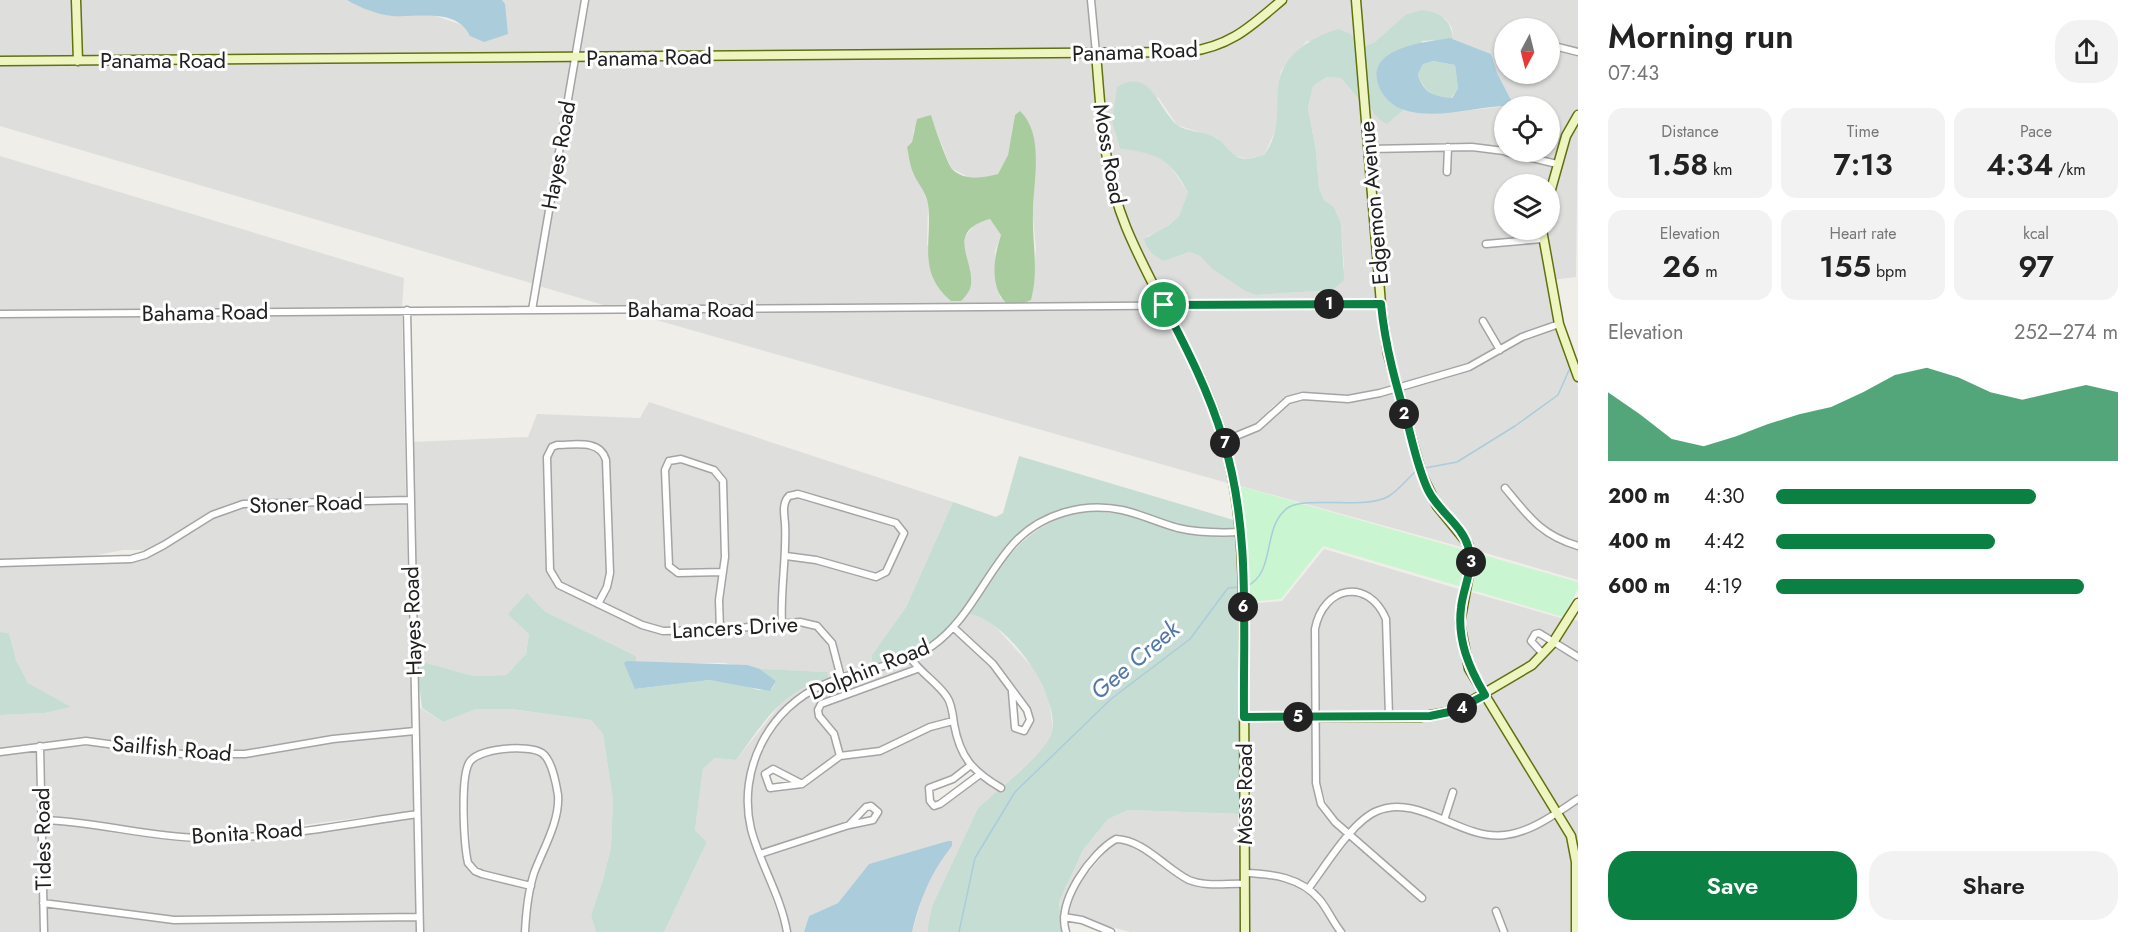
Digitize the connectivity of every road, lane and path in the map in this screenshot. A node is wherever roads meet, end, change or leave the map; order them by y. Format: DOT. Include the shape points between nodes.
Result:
graph roads {
  1 [pos="76,0"];
  2 [pos="585,0"];
  3 [pos="1091,0"];
  4 [pos="1282,0"];
  5 [pos="1356,0"];
  6 [pos="1560,48"];
  7 [pos="1096,52"];
  8 [pos="1578,52"];
  9 [pos="574,57"];
  10 [pos="0,61"];
  11 [pos="78,61"];
  12 [pos="1578,115"];
  13 [pos="1448,147"];
  14 [pos="1369,148"];
  15 [pos="1494,150"];
  16 [pos="1549,162"];
  17 [pos="1557,164"];
  18 [pos="1448,172"];
  19 [pos="1554,174"];
  20 [pos="1531,240"];
  21 [pos="1542,240"];
  22 [pos="1486,244"];
  23 [pos="1381,304"];
  24 [pos="1164,305"];
  25 [pos="407,310"];
  26 [pos="532,310"];
  27 [pos="0,314"];
  28 [pos="1484,321"];
  29 [pos="1559,324"];
  30 [pos="1500,350"];
  31 [pos="1578,377"];
  32 [pos="1397,388"];
  33 [pos="1224,441"];
  34 [pos="1505,488"];
  35 [pos="409,500"];
  36 [pos="1242,532"];
  37 [pos="1578,546"];
  38 [pos="786,556"];
  39 [pos="0,563"];
  40 [pos="723,572"];
  41 [pos="1578,603"];
  42 [pos="598,604"];
  43 [pos="782,624"];
  44 [pos="953,627"];
  45 [pos="720,630"];
  46 [pos="1552,644"];
  47 [pos="1543,654"];
  48 [pos="909,657"];
  49 [pos="1578,657"];
  50 [pos="917,669"];
  51 [pos="842,678"];
  52 [pos="1012,692"];
  53 [pos="845,693"];
  54 [pos="1485,695"];
  55 [pos="1389,716"];
  56 [pos="1244,717"];
  57 [pos="1316,717"];
  58 [pos="953,721"];
  59 [pos="415,731"];
  60 [pos="40,746"];
  61 [pos="0,752"];
  62 [pos="840,756"];
  63 [pos="972,765"];
  64 [pos="980,775"];
  65 [pos="802,784"];
  66 [pos="1001,788"];
  67 [pos="1453,792"];
  68 [pos="1578,799"];
  69 [pos="1558,812"];
  70 [pos="417,814"];
  71 [pos="42,820"];
  72 [pos="1444,820"];
  73 [pos="849,825"];
  74 [pos="1349,835"];
  75 [pos="760,854"];
  76 [pos="1245,873"];
  77 [pos="1245,884"];
  78 [pos="531,886"];
  79 [pos="1308,889"];
  80 [pos="1422,898"];
  81 [pos="43,903"];
  82 [pos="1496,911"];
  83 [pos="419,917"];
  84 [pos="1064,917"];
  85 [pos="44,932"];
  86 [pos="420,932"];
  87 [pos="525,932"];
  88 [pos="787,932"];
  89 [pos="1066,932"];
  90 [pos="1111,932"];
  91 [pos="1245,932"];
  92 [pos="1341,932"];
  93 [pos="1504,932"];
  94 [pos="1576,932"];
  1 -- 11 [label="street"];
  2 -- 9 [label="street, Hayes Road"];
  3 -- 7 [label="street, Moss Road"];
  4 -- 7 [label="street, Panama Road" via="1245,31 1218,46 1188,52"];
  5 -- 14 [label="street, Edgemon Avenue"];
  6 -- 8 [label="street"];
  7 -- 9 [label="street, Panama Road"];
  7 -- 24 [label="street, Moss Road" via="1112,183 1126,226"];
  9 -- 11 [label="street, Panama Road"];
  9 -- 26 [label="street, Hayes Road"];
  10 -- 11 [label="street, Panama Road"];
  12 -- 17 [label="street"];
  13 -- 14 [label="street"];
  13 -- 15 [label="street"];
  13 -- 18 [label="street"];
  14 -- 23 [label="street, Edgemon Avenue"];
  16 -- 17 [label="street"];
  17 -- 19 [label="street"];
  20 -- 22 [label="street"];
  21 -- 29 [label="street"];
  23 -- 24 [label="street, Bahama Road"];
  23 -- 32 [label="street, Edgemon Avenue"];
  24 -- 26 [label="street, Bahama Road"];
  24 -- 33 [label="street, Moss Road" via="1204,385"];
  25 -- 26 [label="street, Bahama Road"];
  25 -- 27 [label="street, Bahama Road"];
  25 -- 35 [label="street, Hayes Road"];
  28 -- 30 [label="street"];
  29 -- 30 [label="street"];
  29 -- 31 [label="street"];
  30 -- 32 [label="street" via="1462,369"];
  32 -- 33 [label="street" via="1348,399 1303,396 1288,400 1258,427"];
  32 -- 54 [label="street, Edgemon Avenue" via="1429,492 1468,544 1471,563 1461,608 1461,636 1469,669"];
  33 -- 36 [label="street, Moss Road"];
  34 -- 37 [label="street" via="1540,529"];
  35 -- 39 [label="street, Stoner Road" via="243,504 212,515 145,555 102,561"];
  35 -- 59 [label="street, Hayes Road"];
  36 -- 44 [label="street, Dolphin Road" via="1179,528 1112,508 1089,507 1060,514 1033,527 1014,544"];
  36 -- 56 [label="street, Moss Road"];
  38 -- 38 [label="street" via="784,506 786,498 793,494 896,523 904,533 886,572 876,577"];
  38 -- 43 [label="street"];
  40 -- 40 [label="street" via="721,476 681,459 669,461 665,470 669,567 678,573"];
  40 -- 45 [label="street"];
  41 -- 46 [label="street"];
  42 -- 42 [label="street, Lancers Drive" via="559,585 552,576 547,457 557,445 592,445 603,451 606,459 610,573"];
  42 -- 45 [label="street, Lancers Drive" via="663,631"];
  43 -- 45 [label="street, Lancers Drive"];
  43 -- 51 [label="street, Lancers Drive" via="808,624 823,630 835,652"];
  44 -- 48 [label="street, Dolphin Road" via="932,645"];
  44 -- 52 [label="street" via="993,664"];
  46 -- 47 [label="street"];
  46 -- 47 [label="street" via="1539,633 1533,636 1532,645"];
  46 -- 49 [label="street"];
  47 -- 54 [label="street"];
  48 -- 50 [label="street"];
  48 -- 51 [label="street, Dolphin Road"];
  50 -- 53 [label="street"];
  50 -- 58 [label="street" via="948,698"];
  51 -- 53 [label="street"];
  51 -- 75 [label="street, Dolphin Road" via="815,688 792,704 759,747 748,800"];
  52 -- 52 [label="street" via="1015,728 1024,731 1030,715"];
  53 -- 62 [label="street" via="821,704 818,710 819,717 834,734"];
  54 -- 55 [label="street" via="1442,714"];
  54 -- 69 [label="street, Edgemon Avenue"];
  55 -- 57 [label="street"];
  55 -- 57 [label="street" via="1386,619 1372,598 1344,592 1329,600 1317,618"];
  56 -- 57 [label="street"];
  56 -- 76 [label="street, Moss Road"];
  57 -- 74 [label="street" via="1318,795 1326,813"];
  58 -- 62 [label="street" via="930,727 880,751"];
  58 -- 63 [label="street" via="958,746"];
  59 -- 60 [label="street, Sailfish Road" via="224,755 182,754 105,742"];
  59 -- 70 [label="street, Hayes Road"];
  60 -- 61 [label="street, Sailfish Road"];
  60 -- 71 [label="street, Tides Road"];
  62 -- 65 [label="street"];
  63 -- 64 [label="street"];
  63 -- 64 [label="street" via="953,779 929,788 930,801 934,806 940,804"];
  64 -- 66 [label="street"];
  65 -- 65 [label="street" via="770,788 765,774 773,769"];
  67 -- 72 [label="street"];
  68 -- 69 [label="street"];
  69 -- 72 [label="street" via="1522,831 1505,835 1472,831"];
  69 -- 94 [label="street, Edgemon Avenue" via="1574,846"];
  70 -- 71 [label="street, Bonita Road" via="221,838 174,837 76,821"];
  70 -- 83 [label="street, Hayes Road"];
  71 -- 81 [label="street, Tides Road"];
  72 -- 74 [label="street" via="1395,806 1367,816"];
  73 -- 75 [label="street"];
  74 -- 79 [label="street"];
  74 -- 80 [label="street"];
  75 -- 88 [label="street, Dolphin Road"];
  76 -- 77 [label="street, Moss Road"];
  76 -- 79 [label="street" via="1279,875"];
  77 -- 84 [label="street" via="1195,882 1145,850 1116,839 1105,847 1070,892"];
  77 -- 91 [label="street, Moss Road"];
  78 -- 78 [label="street" via="558,806 549,763 541,752 532,749 477,754 469,763 465,779 468,863 482,874"];
  78 -- 87 [label="street"];
  79 -- 92 [label="street"];
  81 -- 83 [label="street" via="174,920"];
  81 -- 85 [label="street, Tides Road"];
  82 -- 93 [label="street"];
  83 -- 86 [label="street, Hayes Road"];
  84 -- 89 [label="street"];
  84 -- 90 [label="street"];
}
